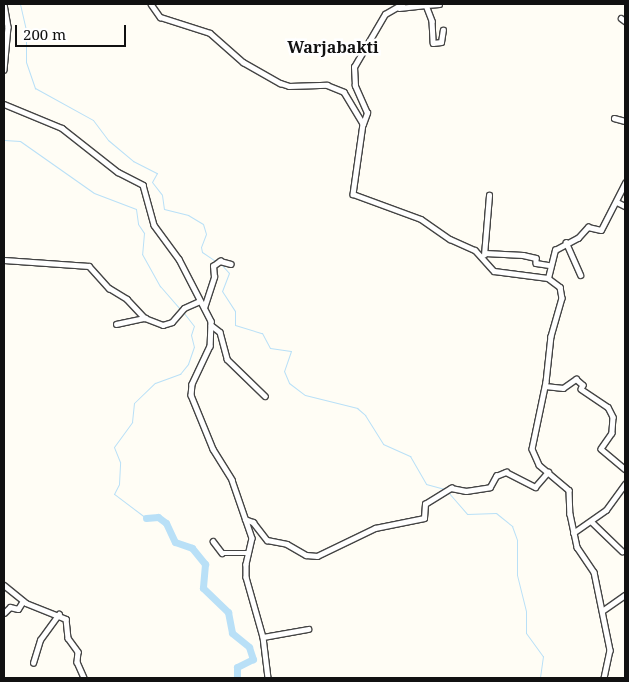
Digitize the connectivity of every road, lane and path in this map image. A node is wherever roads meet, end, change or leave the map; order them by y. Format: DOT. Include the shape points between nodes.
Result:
graph roads {
  1 [pos="4,4"];
  2 [pos="150,4"];
  3 [pos="388,4"];
  4 [pos="439,4"];
  5 [pos="426,5"];
  6 [pos="401,6"];
  7 [pos="389,10"];
  8 [pos="443,30"];
  9 [pos="4,70"];
  10 [pos="4,104"];
  11 [pos="614,118"];
  12 [pos="625,121"];
  13 [pos="363,124"];
  14 [pos="625,183"];
  15 [pos="489,195"];
  16 [pos="617,202"];
  17 [pos="625,206"];
  18 [pos="566,242"];
  19 [pos="485,252"];
  20 [pos="484,259"];
  21 [pos="4,260"];
  22 [pos="230,264"];
  23 [pos="549,264"];
  24 [pos="581,275"];
  25 [pos="548,278"];
  26 [pos="200,301"];
  27 [pos="204,308"];
  28 [pos="145,318"];
  29 [pos="116,324"];
  30 [pos="211,325"];
  31 [pos="545,386"];
  32 [pos="265,396"];
  33 [pos="625,468"];
  34 [pos="548,472"];
  35 [pos="625,484"];
  36 [pos="245,519"];
  37 [pos="592,522"];
  38 [pos="574,533"];
  39 [pos="212,541"];
  40 [pos="622,552"];
  41 [pos="249,553"];
  42 [pos="4,584"];
  43 [pos="625,595"];
  44 [pos="23,601"];
  45 [pos="602,611"];
  46 [pos="4,613"];
  47 [pos="59,614"];
  48 [pos="308,629"];
  49 [pos="264,637"];
  50 [pos="32,663"];
  51 [pos="84,678"];
  52 [pos="268,678"];
  53 [pos="604,678"];
  1 -- 9 [label="street" via="8,27"];
  2 -- 13 [label="street" via="157,16 210,33 243,62 280,83 322,84 344,92"];
  3 -- 7 [label="street"];
  4 -- 5 [label="street"];
  5 -- 6 [label="street"];
  5 -- 8 [label="street" via="433,28 433,42 441,42"];
  6 -- 7 [label="street"];
  7 -- 13 [label="street" via="370,35 354,67 354,86 367,113"];
  10 -- 26 [label="street" via="62,128 118,172 143,185 154,225 179,259"];
  11 -- 12 [label="street"];
  13 -- 20 [label="street" via="353,194 416,217 450,239 475,250"];
  14 -- 16 [label="street"];
  15 -- 19 [label="street"];
  16 -- 17 [label="street"];
  16 -- 18 [label="street" via="601,230 589,227 578,238"];
  18 -- 23 [label="street" via="554,250"];
  18 -- 24 [label="street"];
  19 -- 20 [label="street"];
  19 -- 23 [label="street" via="523,255 536,258 536,263"];
  20 -- 25 [label="street" via="492,269 502,274"];
  21 -- 28 [label="street" via="89,266 109,288 127,299"];
  22 -- 27 [label="street" via="214,264 214,277"];
  23 -- 25 [label="street"];
  25 -- 31 [label="street" via="562,293 551,336"];
  26 -- 27 [label="street"];
  26 -- 28 [label="street" via="184,308 167,325"];
  27 -- 30 [label="street"];
  28 -- 29 [label="street"];
  30 -- 32 [label="street" via="220,332 227,359"];
  30 -- 36 [label="street" via="210,346 192,384 191,396 213,449 232,480"];
  31 -- 33 [label="street" via="562,388 576,379 582,385 581,389 608,406 612,414 612,430 600,449"];
  31 -- 34 [label="street" via="532,445 535,459"];
  34 -- 36 [label="street" via="535,487 503,472 496,476 490,488 447,490 425,504 424,518 375,528 314,556 287,544 267,540 251,521"];
  34 -- 38 [label="street" via="569,490"];
  35 -- 37 [label="street" via="614,503"];
  36 -- 41 [label="street" via="252,542"];
  37 -- 38 [label="street"];
  37 -- 40 [label="street"];
  38 -- 45 [label="street" via="580,554 594,572"];
  39 -- 41 [label="street" via="222,552"];
  41 -- 49 [label="street" via="246,577"];
  42 -- 44 [label="street"];
  43 -- 45 [label="street"];
  44 -- 46 [label="street" via="18,610 10,607"];
  44 -- 47 [label="street" via="45,612"];
  45 -- 53 [label="street" via="610,650"];
  47 -- 50 [label="street" via="40,640"];
  47 -- 51 [label="street" via="68,623 68,638 78,652 77,662"];
  48 -- 49 [label="street"];
  49 -- 52 [label="street"];
}
